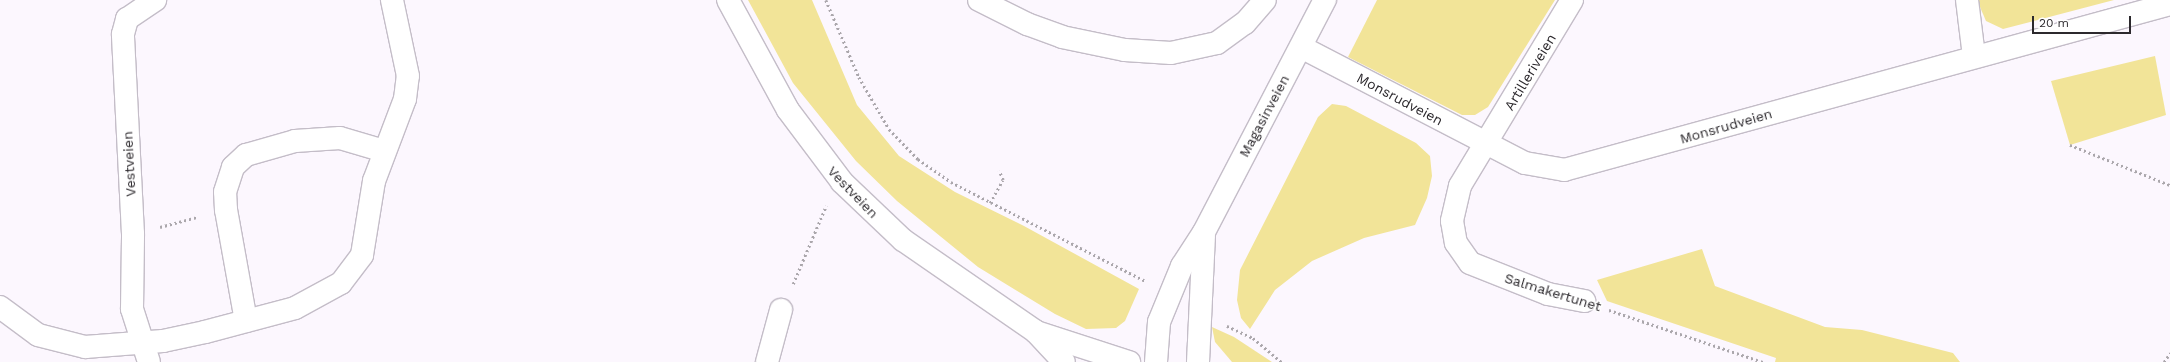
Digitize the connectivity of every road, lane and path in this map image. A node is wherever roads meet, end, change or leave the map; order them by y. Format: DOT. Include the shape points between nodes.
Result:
graph roads {
  1 [pos="155,0"];
  2 [pos="392,0"];
  3 [pos="728,0"];
  4 [pos="826,0"];
  5 [pos="979,0"];
  6 [pos="1265,0"];
  7 [pos="1325,0"];
  8 [pos="1572,0"];
  9 [pos="1967,0"];
  10 [pos="2170,4"];
  11 [pos="1301,47"];
  12 [pos="1974,56"];
  13 [pos="1486,144"];
  14 [pos="2070,145"];
  15 [pos="384,151"];
  16 [pos="999,171"];
  17 [pos="2170,185"];
  18 [pos="990,203"];
  19 [pos="826,204"];
  20 [pos="226,210"];
  21 [pos="1204,232"];
  22 [pos="133,234"];
  23 [pos="1153,285"];
  24 [pos="1584,302"];
  25 [pos="0,307"];
  26 [pos="781,310"];
  27 [pos="246,321"];
  28 [pos="1224,325"];
  29 [pos="1035,331"];
  30 [pos="144,352"];
  31 [pos="2170,353"];
  32 [pos="767,362"];
  33 [pos="1064,362"];
  34 [pos="1129,362"];
  35 [pos="1156,362"];
  36 [pos="1198,362"];
  37 [pos="1282,362"];
  38 [pos="1763,362"];
  39 [pos="2164,362"];
  1 -- 22 [label="street, Vestveien" via="127,19 122,34"];
  2 -- 15 [label="street" via="408,76 405,99"];
  3 -- 29 [label="street, Vestveien" via="788,110 842,182 909,245"];
  4 -- 18 [label="path" via="859,77 889,129 918,159"];
  5 -- 6 [label="street" via="1027,24 1062,37 1125,50 1171,52 1217,43 1245,23"];
  7 -- 11 [label="street, Magasinveien"];
  8 -- 13 [label="street, Artilleriveien"];
  9 -- 12 [label="street"];
  10 -- 12 [label="street, Monsrudveien"];
  11 -- 13 [label="street, Monsrudveien"];
  11 -- 21 [label="street, Magasinveien"];
  12 -- 13 [label="street, Monsrudveien" via="1574,169 1551,169 1525,163"];
  13 -- 24 [label="street, Salmakertunet" via="1460,186 1454,204 1454,232 1462,253 1470,263 1487,271 1548,294"];
  14 -- 17 [label="path"];
  15 -- 20 [label="street" via="340,138 267,147 246,155 233,167 225,192"];
  15 -- 27 [label="street" via="374,181 362,255 349,274 315,300"];
  16 -- 18 [label="path" via="1003,180"];
  18 -- 23 [label="path"];
  19 -- 26 [label="path"];
  20 -- 22 [label="path"];
  20 -- 27 [label="street"];
  21 -- 35 [label="street, Magasinveien" via="1182,266 1165,304 1155,343"];
  21 -- 36 [label="street, Magasinveien"];
  22 -- 30 [label="street, Vestveien" via="132,309"];
  24 -- 38 [label="path, Salmakertunet"];
  25 -- 30 [label="street" via="38,335 69,345"];
  26 -- 32 [label="street"];
  27 -- 30 [label="street" via="163,341"];
  28 -- 37 [label="path" via="1253,338"];
  29 -- 33 [label="street, Vestveien"];
  29 -- 34 [label="street, Vestveien"];
  31 -- 39 [label="path"];
}
